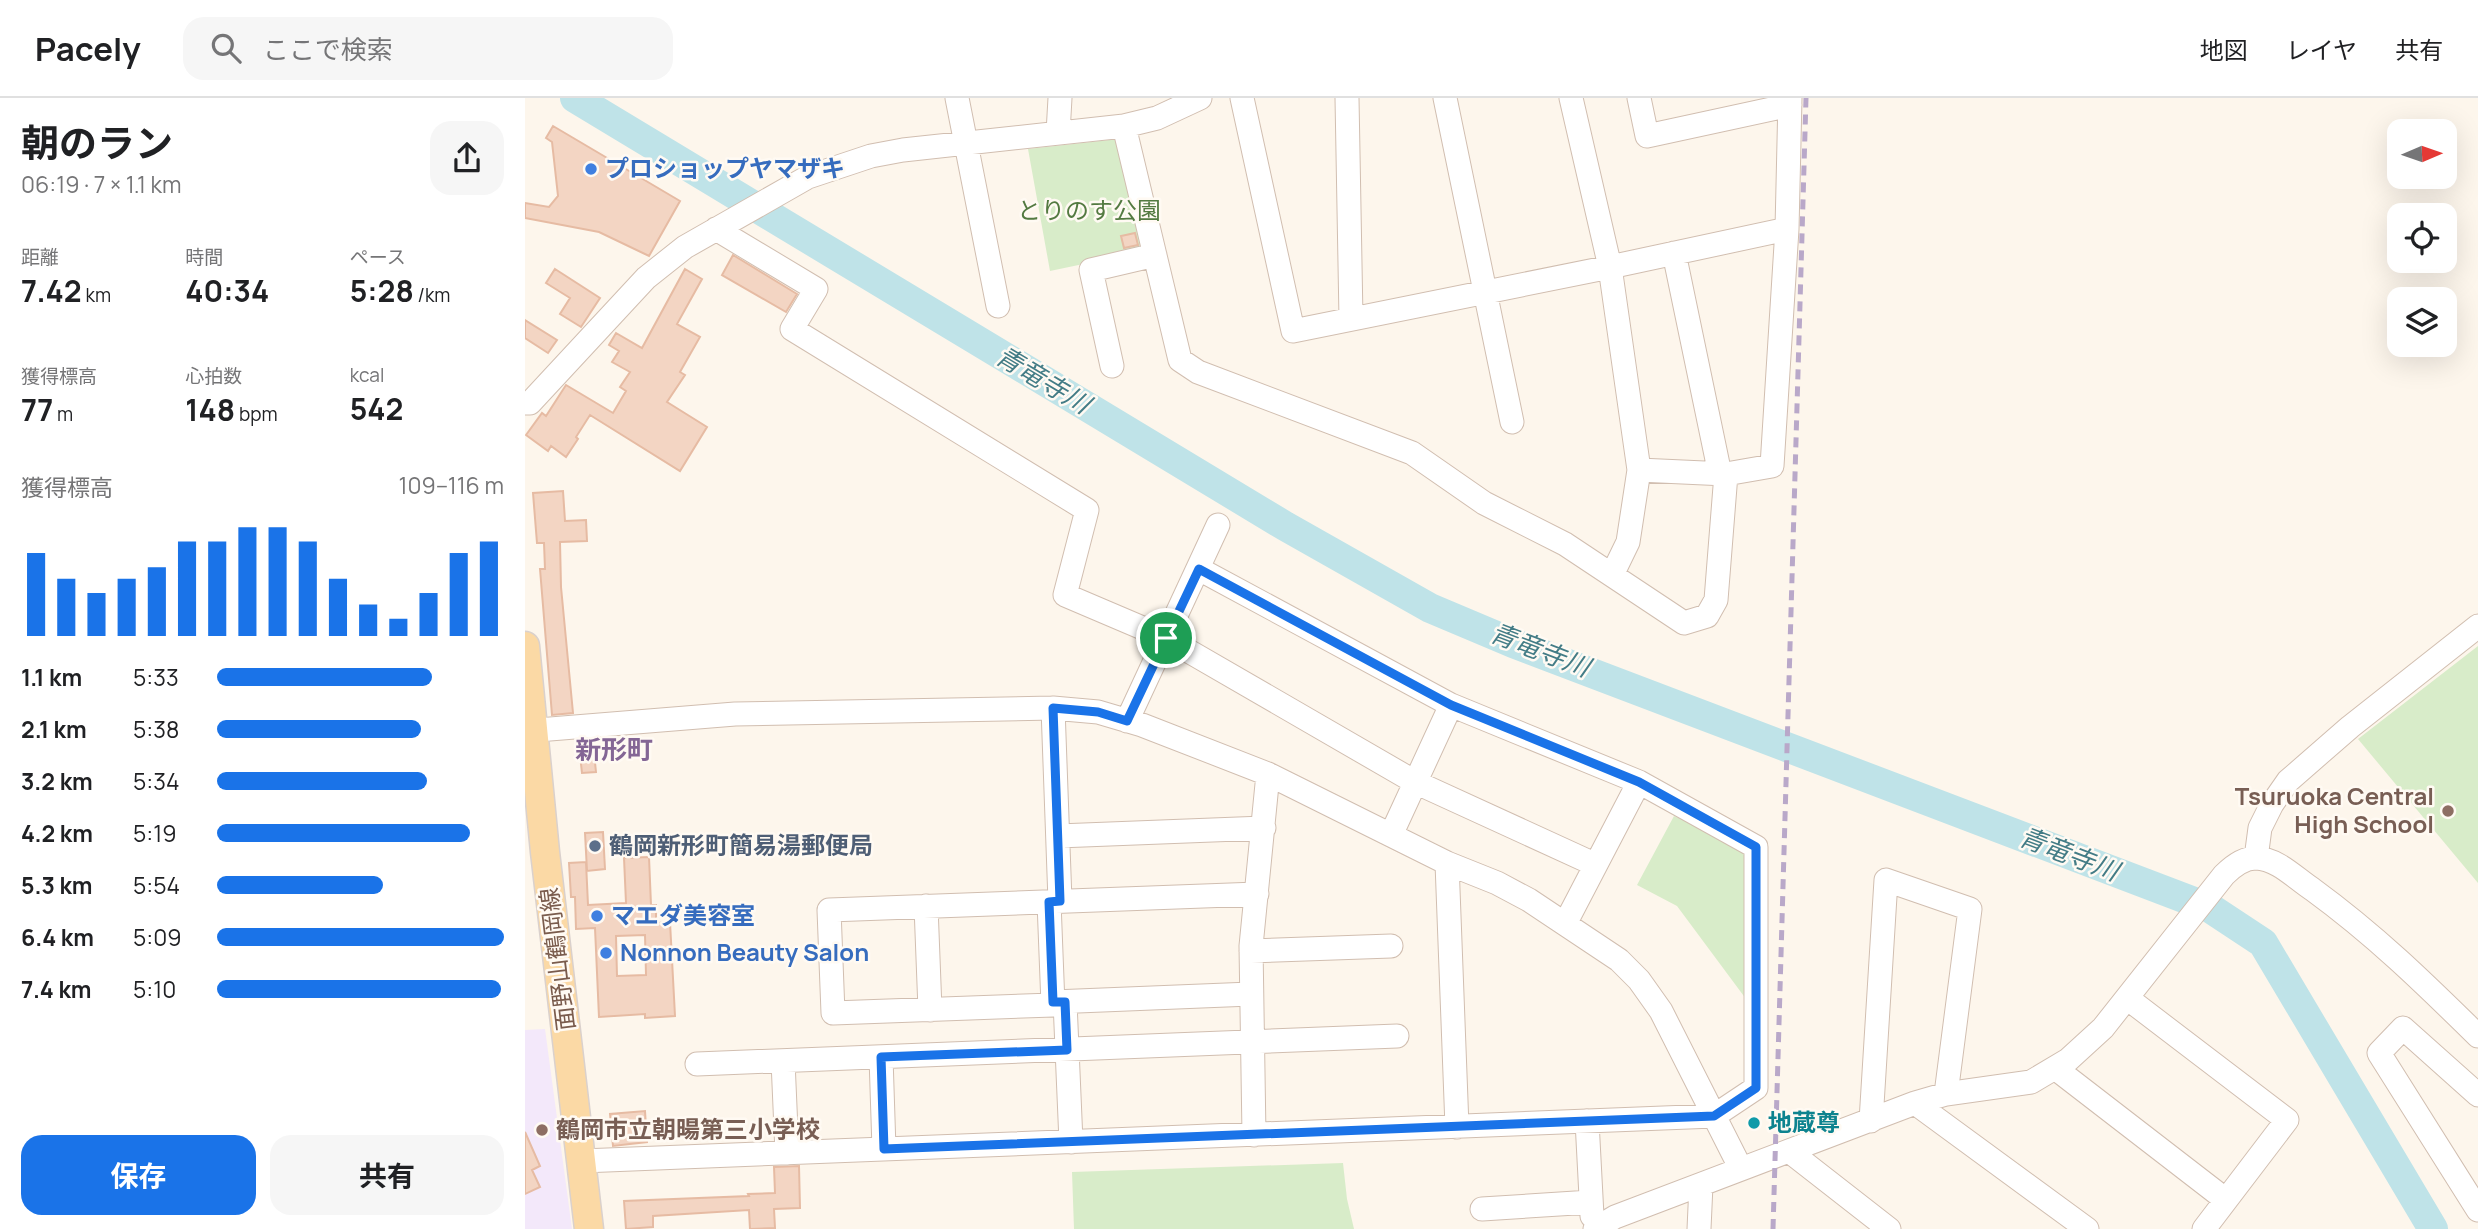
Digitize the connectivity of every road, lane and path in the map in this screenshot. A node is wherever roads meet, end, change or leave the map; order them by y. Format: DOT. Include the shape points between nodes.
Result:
graph roads {
  1 [pos="957,98"];
  2 [pos="1060,98"];
  3 [pos="1201,98"];
  4 [pos="1242,98"];
  5 [pos="1347,98"];
  6 [pos="1444,98"];
  7 [pos="1571,98"];
  8 [pos="1639,98"];
  9 [pos="1790,102"];
  10 [pos="1124,126"];
  11 [pos="1058,133"];
  12 [pos="964,145"];
  13 [pos="727,223"];
  14 [pos="1787,229"];
  15 [pos="1674,253"];
  16 [pos="1155,255"];
  17 [pos="1610,267"];
  18 [pos="1485,292"];
  19 [pos="997,306"];
  20 [pos="1351,319"];
  21 [pos="1112,366"];
  22 [pos="525,404"];
  23 [pos="1511,422"];
  24 [pos="1639,470"];
  25 [pos="1723,474"];
  26 [pos="1218,525"];
  27 [pos="1199,569"];
  28 [pos="1612,575"];
  29 [pos="2478,626"];
  30 [pos="1166,638"];
  31 [pos="525,646"];
  32 [pos="1451,705"];
  33 [pos="1053,708"];
  34 [pos="1127,721"];
  35 [pos="529,731"];
  36 [pos="1268,774"];
  37 [pos="1415,782"];
  38 [pos="1639,782"];
  39 [pos="1264,828"];
  40 [pos="1391,835"];
  41 [pos="1058,836"];
  42 [pos="2256,858"];
  43 [pos="1447,863"];
  44 [pos="1594,864"];
  45 [pos="1257,894"];
  46 [pos="1055,901"];
  47 [pos="926,906"];
  48 [pos="1565,924"];
  49 [pos="1391,946"];
  50 [pos="1251,951"];
  51 [pos="1251,994"];
  52 [pos="2127,998"];
  53 [pos="1059,1002"];
  54 [pos="930,1010"];
  55 [pos="1397,1036"];
  56 [pos="2478,1036"];
  57 [pos="1253,1043"];
  58 [pos="1067,1050"];
  59 [pos="881,1057"];
  60 [pos="783,1061"];
  61 [pos="697,1064"];
  62 [pos="2055,1068"];
  63 [pos="1946,1094"];
  64 [pos="2478,1095"];
  65 [pos="1915,1103"];
  66 [pos="1714,1116"];
  67 [pos="1587,1121"];
  68 [pos="1871,1121"];
  69 [pos="1457,1127"];
  70 [pos="1254,1135"];
  71 [pos="1071,1142"];
  72 [pos="884,1149"];
  73 [pos="1789,1151"];
  74 [pos="787,1153"];
  75 [pos="582,1161"];
  76 [pos="1741,1169"];
  77 [pos="1701,1185"];
  78 [pos="2226,1200"];
  79 [pos="1591,1202"];
  80 [pos="1482,1209"];
  81 [pos="2478,1210"];
  82 [pos="589,1229"];
  83 [pos="1594,1229"];
  84 [pos="1699,1229"];
  85 [pos="1889,1229"];
  86 [pos="2087,1229"];
  87 [pos="2204,1229"];
  1 -- 12 [label="street"];
  2 -- 11 [label="street"];
  3 -- 10 [label="street" via="1157,118"];
  4 -- 20 [label="street" via="1293,331"];
  5 -- 20 [label="street"];
  6 -- 18 [label="street"];
  7 -- 17 [label="street"];
  8 -- 9 [label="street" via="1647,136"];
  9 -- 14 [label="street"];
  10 -- 11 [label="street"];
  10 -- 16 [label="street"];
  11 -- 12 [label="street"];
  12 -- 13 [label="street" via="871,156 808,177"];
  12 -- 19 [label="street"];
  13 -- 22 [label="street" via="685,247 646,278"];
  13 -- 30 [label="street" via="815,289 792,329 1087,510 1065,595"];
  14 -- 15 [label="street"];
  14 -- 25 [label="street" via="1772,466"];
  15 -- 17 [label="street"];
  15 -- 25 [label="street"];
  16 -- 21 [label="street" via="1091,270"];
  16 -- 28 [label="street" via="1180,360 1198,372 1412,453 1484,503 1565,544"];
  17 -- 18 [label="street"];
  17 -- 24 [label="street"];
  18 -- 20 [label="street"];
  18 -- 23 [label="street"];
  24 -- 25 [label="street"];
  24 -- 28 [label="street" via="1628,542"];
  25 -- 28 [label="street" via="1716,600 1707,616 1684,623"];
  26 -- 27 [label="street"];
  27 -- 30 [label="street"];
  27 -- 32 [label="street"];
  29 -- 42 [label="street" via="2288,781 2260,828"];
  30 -- 34 [label="street"];
  30 -- 37 [label="street"];
  31 -- 35 [label="main road, 面野山鶴岡線"];
  32 -- 37 [label="street"];
  32 -- 38 [label="street"];
  33 -- 34 [label="street" via="1098,712"];
  33 -- 35 [label="street" via="735,714"];
  33 -- 41 [label="street"];
  34 -- 36 [label="street"];
  35 -- 75 [label="main road, 面野山鶴岡線"];
  36 -- 39 [label="street"];
  36 -- 40 [label="street"];
  37 -- 40 [label="street"];
  37 -- 44 [label="street"];
  38 -- 44 [label="street"];
  38 -- 66 [label="street" via="1756,847 1756,1088"];
  39 -- 41 [label="street"];
  39 -- 45 [label="street"];
  40 -- 43 [label="street"];
  41 -- 46 [label="street"];
  42 -- 52 [label="street" via="2234,865"];
  42 -- 56 [label="street" via="2276,863 2359,924"];
  43 -- 48 [label="street" via="1497,883"];
  43 -- 69 [label="street"];
  44 -- 48 [label="street"];
  45 -- 46 [label="street"];
  45 -- 50 [label="street"];
  46 -- 47 [label="street"];
  46 -- 53 [label="street"];
  47 -- 54 [label="street"];
  47 -- 54 [label="street" via="829,910 833,1013"];
  48 -- 66 [label="street" via="1619,960 1639,980 1661,1011"];
  49 -- 50 [label="street"];
  50 -- 51 [label="street"];
  51 -- 53 [label="street"];
  51 -- 57 [label="street"];
  52 -- 62 [label="street" via="2103,1028"];
  52 -- 78 [label="street" via="2287,1119"];
  53 -- 54 [label="street"];
  53 -- 58 [label="street"];
  55 -- 57 [label="street"];
  57 -- 58 [label="street"];
  57 -- 70 [label="street"];
  58 -- 59 [label="street"];
  58 -- 71 [label="street"];
  59 -- 60 [label="street"];
  59 -- 72 [label="street"];
  60 -- 61 [label="street"];
  60 -- 74 [label="street"];
  62 -- 63 [label="street" via="2031,1082"];
  62 -- 78 [label="street"];
  63 -- 65 [label="street"];
  63 -- 68 [label="street" via="1970,909 1886,880"];
  64 -- 81 [label="street" via="2403,1028 2379,1053"];
  65 -- 68 [label="street"];
  65 -- 86 [label="street"];
  66 -- 67 [label="street"];
  66 -- 76 [label="street"];
  67 -- 69 [label="street"];
  67 -- 79 [label="street"];
  68 -- 73 [label="street"];
  69 -- 70 [label="street"];
  70 -- 71 [label="street"];
  71 -- 72 [label="street"];
  72 -- 74 [label="street"];
  73 -- 76 [label="street"];
  73 -- 85 [label="street"];
  74 -- 75 [label="street"];
  75 -- 82 [label="main road, 面野山鶴岡線"];
  76 -- 77 [label="street"];
  77 -- 83 [label="street"];
  77 -- 84 [label="street"];
  78 -- 87 [label="street"];
  79 -- 80 [label="street"];
  79 -- 83 [label="street"];
}
